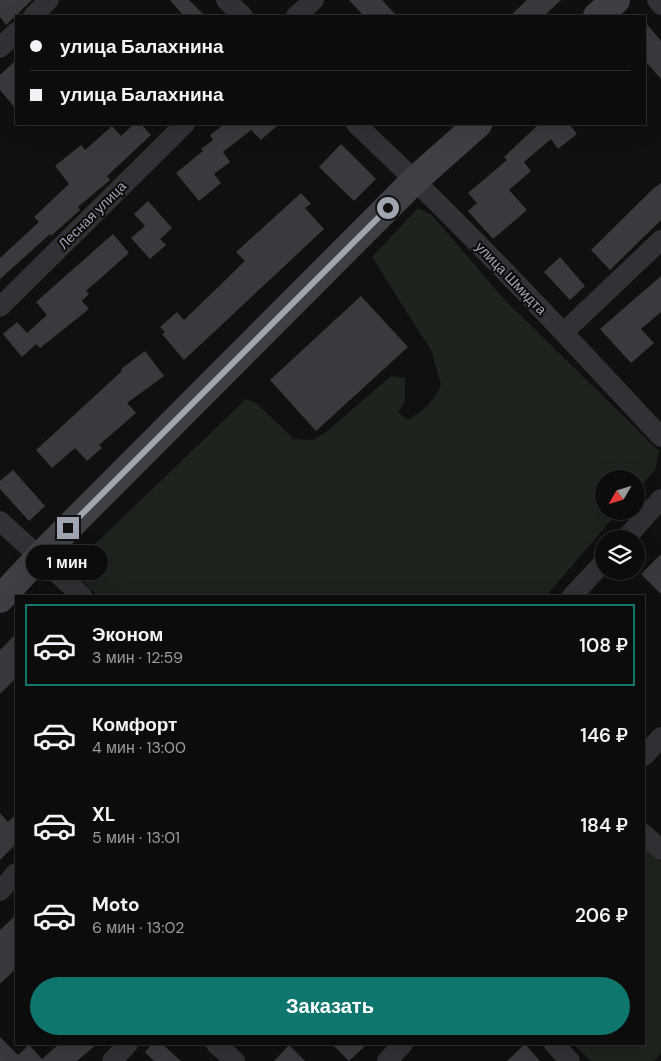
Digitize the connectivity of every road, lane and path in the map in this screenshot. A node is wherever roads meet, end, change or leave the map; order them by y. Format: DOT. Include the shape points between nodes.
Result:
graph roads {
  1 [pos="49,0"];
  2 [pos="226,0"];
  3 [pos="314,0"];
  4 [pos="616,0"];
  5 [pos="656,0"];
  6 [pos="661,5"];
  7 [pos="33,15"];
  8 [pos="242,15"];
  9 [pos="297,15"];
  10 [pos="599,15"];
  11 [pos="15,33"];
  12 [pos="0,48"];
  13 [pos="184,125"];
  14 [pos="357,125"];
  15 [pos="477,125"];
  16 [pos="415,180"];
  17 [pos="661,240"];
  18 [pos="0,306"];
  19 [pos="564,332"];
  20 [pos="661,438"];
  21 [pos="661,499"];
  22 [pos="0,521"];
  23 [pos="633,530"];
  24 [pos="40,556"];
  25 [pos="595,572"];
  26 [pos="81,595"];
  27 [pos="573,595"];
  28 [pos="0,599"];
  29 [pos="661,737"];
  30 [pos="645,755"];
  31 [pos="645,835"];
  32 [pos="661,850"];
  33 [pos="15,875"];
  34 [pos="0,891"];
  35 [pos="127,1045"];
  36 [pos="217,1045"];
  37 [pos="402,1045"];
  38 [pos="555,1045"];
  39 [pos="112,1061"];
  40 [pos="235,1061"];
  41 [pos="387,1061"];
  42 [pos="570,1061"];
  1 -- 7 [label="street"];
  2 -- 8 [label="street"];
  3 -- 9 [label="street"];
  4 -- 10 [label="street"];
  5 -- 6 [label="street"];
  11 -- 12 [label="street"];
  13 -- 18 [label="street, Лесная улица"];
  14 -- 16 [label="street, улица Шмидта"];
  15 -- 16 [label="street"];
  16 -- 19 [label="street, улица Шмидта"];
  16 -- 24 [label="street"];
  17 -- 19 [label="street"];
  19 -- 20 [label="street, улица Шмидта"];
  21 -- 23 [label="street"];
  22 -- 24 [label="street"];
  24 -- 26 [label="street"];
  24 -- 28 [label="street"];
  25 -- 27 [label="street"];
  29 -- 30 [label="street"];
  31 -- 32 [label="street"];
  33 -- 34 [label="street"];
  35 -- 39 [label="street"];
  36 -- 40 [label="street"];
  37 -- 41 [label="street"];
  38 -- 42 [label="street"];
}
